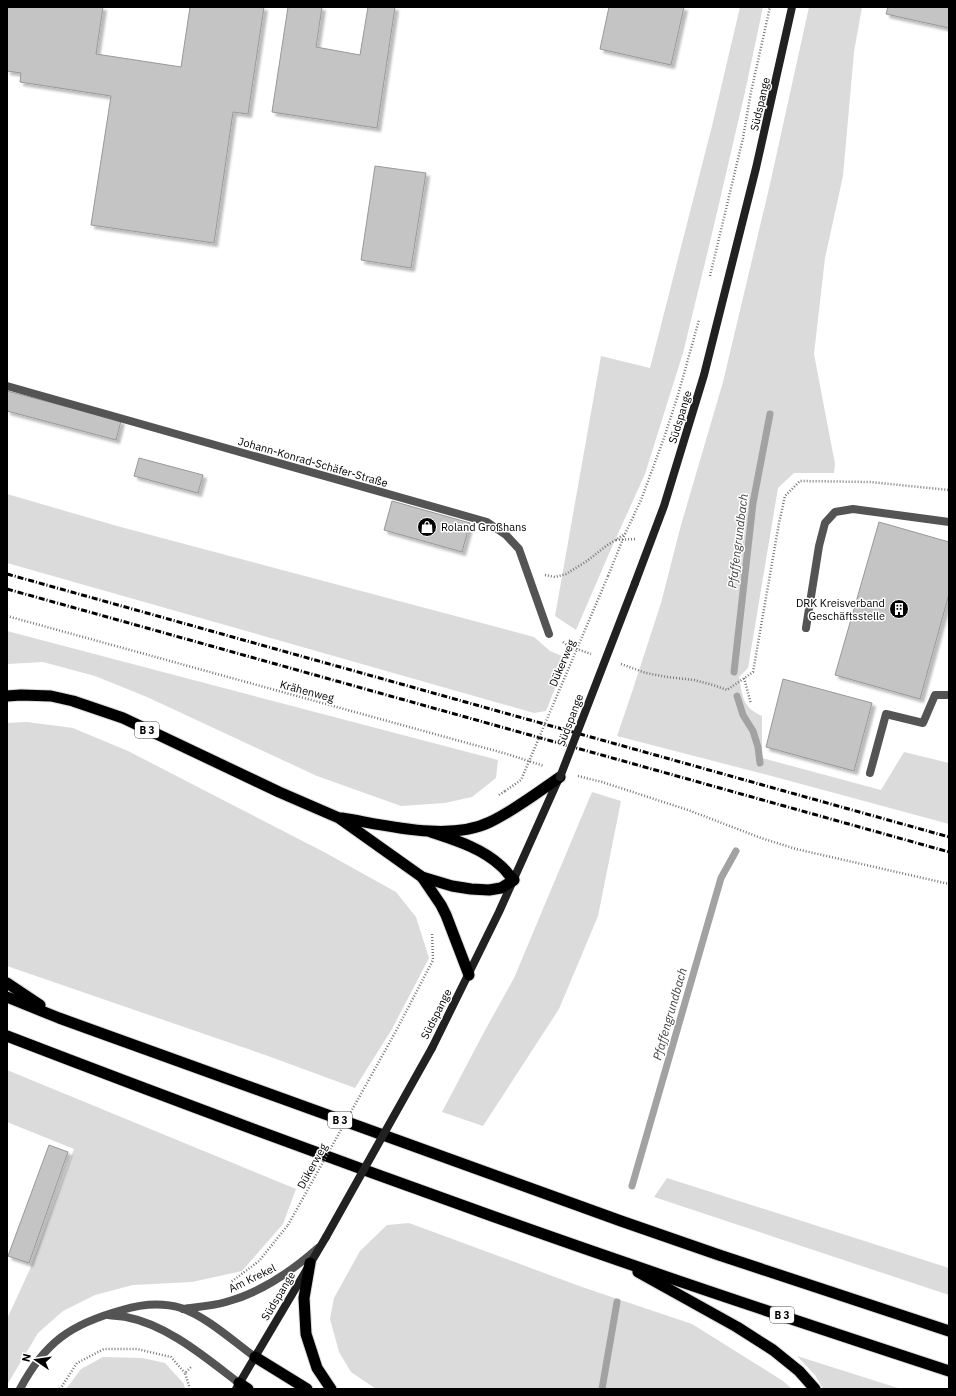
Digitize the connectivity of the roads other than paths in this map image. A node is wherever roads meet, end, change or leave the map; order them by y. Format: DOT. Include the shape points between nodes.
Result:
graph roads {
  1 [pos="792,7"];
  2 [pos="7,386"];
  3 [pos="949,522"];
  4 [pos="806,628"];
  5 [pos="549,634"];
  6 [pos="949,695"];
  7 [pos="7,696"];
  8 [pos="870,773"];
  9 [pos="560,777"];
  10 [pos="339,818"];
  11 [pos="431,832"];
  12 [pos="422,877"];
  13 [pos="514,880"];
  14 [pos="469,975"];
  15 [pos="7,983"];
  16 [pos="7,997"];
  17 [pos="58,1018"];
  18 [pos="7,1036"];
  19 [pos="322,1245"];
  20 [pos="614,1259"];
  21 [pos="310,1263"];
  22 [pos="183,1309"];
  23 [pos="103,1315"];
  24 [pos="949,1331"];
  25 [pos="255,1357"];
  26 [pos="949,1371"];
  27 [pos="241,1387"];
  28 [pos="20,1389"];
  29 [pos="307,1389"];
  30 [pos="331,1389"];
  31 [pos="815,1389"];
  1 -- 9 [label="main road, Südspange, bridge" via="756,168 704,375 666,499"];
  2 -- 5 [label="street, Johann-Konrad-Schäfer-Straße" via="487,522 506,535 519,549"];
  3 -- 4 [label="street" via="853,508 835,512 825,523 818,546"];
  6 -- 8 [label="street" via="935,696 922,723 886,714"];
  7 -- 10 [label="highway, B 3" via="51,696 73,700 123,718"];
  9 -- 11 [label="highway, B 3" via="489,823 463,831"];
  9 -- 13 [label="main road, Südspange"];
  10 -- 11 [label="highway, B 3"];
  10 -- 12 [label="highway, B 3"];
  11 -- 13 [label="highway, B 3" via="483,852"];
  12 -- 13 [label="highway, B 3" via="477,890 501,888"];
  12 -- 14 [label="highway, B 3" via="443,910"];
  13 -- 14 [label="main road, Südspange"];
  14 -- 19 [label="main road, Südspange, bridge" via="432,1048"];
  15 -- 17 [label="highway, B 3"];
  16 -- 17 [label="highway, B 3"];
  17 -- 24 [label="highway, B 3" via="636,1227"];
  18 -- 20 [label="highway, B 3" via="221,1118"];
  19 -- 21 [label="main road, Südspange"];
  19 -- 22 [label="street, Am Krekel" via="302,1262 257,1290 225,1303"];
  20 -- 26 [label="highway, B 3"];
  20 -- 31 [label="highway, B 3" via="773,1350"];
  21 -- 25 [label="main road, Südspange"];
  21 -- 30 [label="highway" via="304,1298 306,1334 317,1368"];
  22 -- 23 [label="street, Am Krekel" via="155,1303"];
  22 -- 25 [label="street, Am Krekel" via="204,1320"];
  23 -- 27 [label="street, Am Krekel" via="127,1317 153,1326 196,1350"];
  23 -- 28 [label="street, Am Krekel" via="77,1326 48,1348"];
  25 -- 27 [label="main road, Südspange"];
  25 -- 29 [label="highway"];
}
